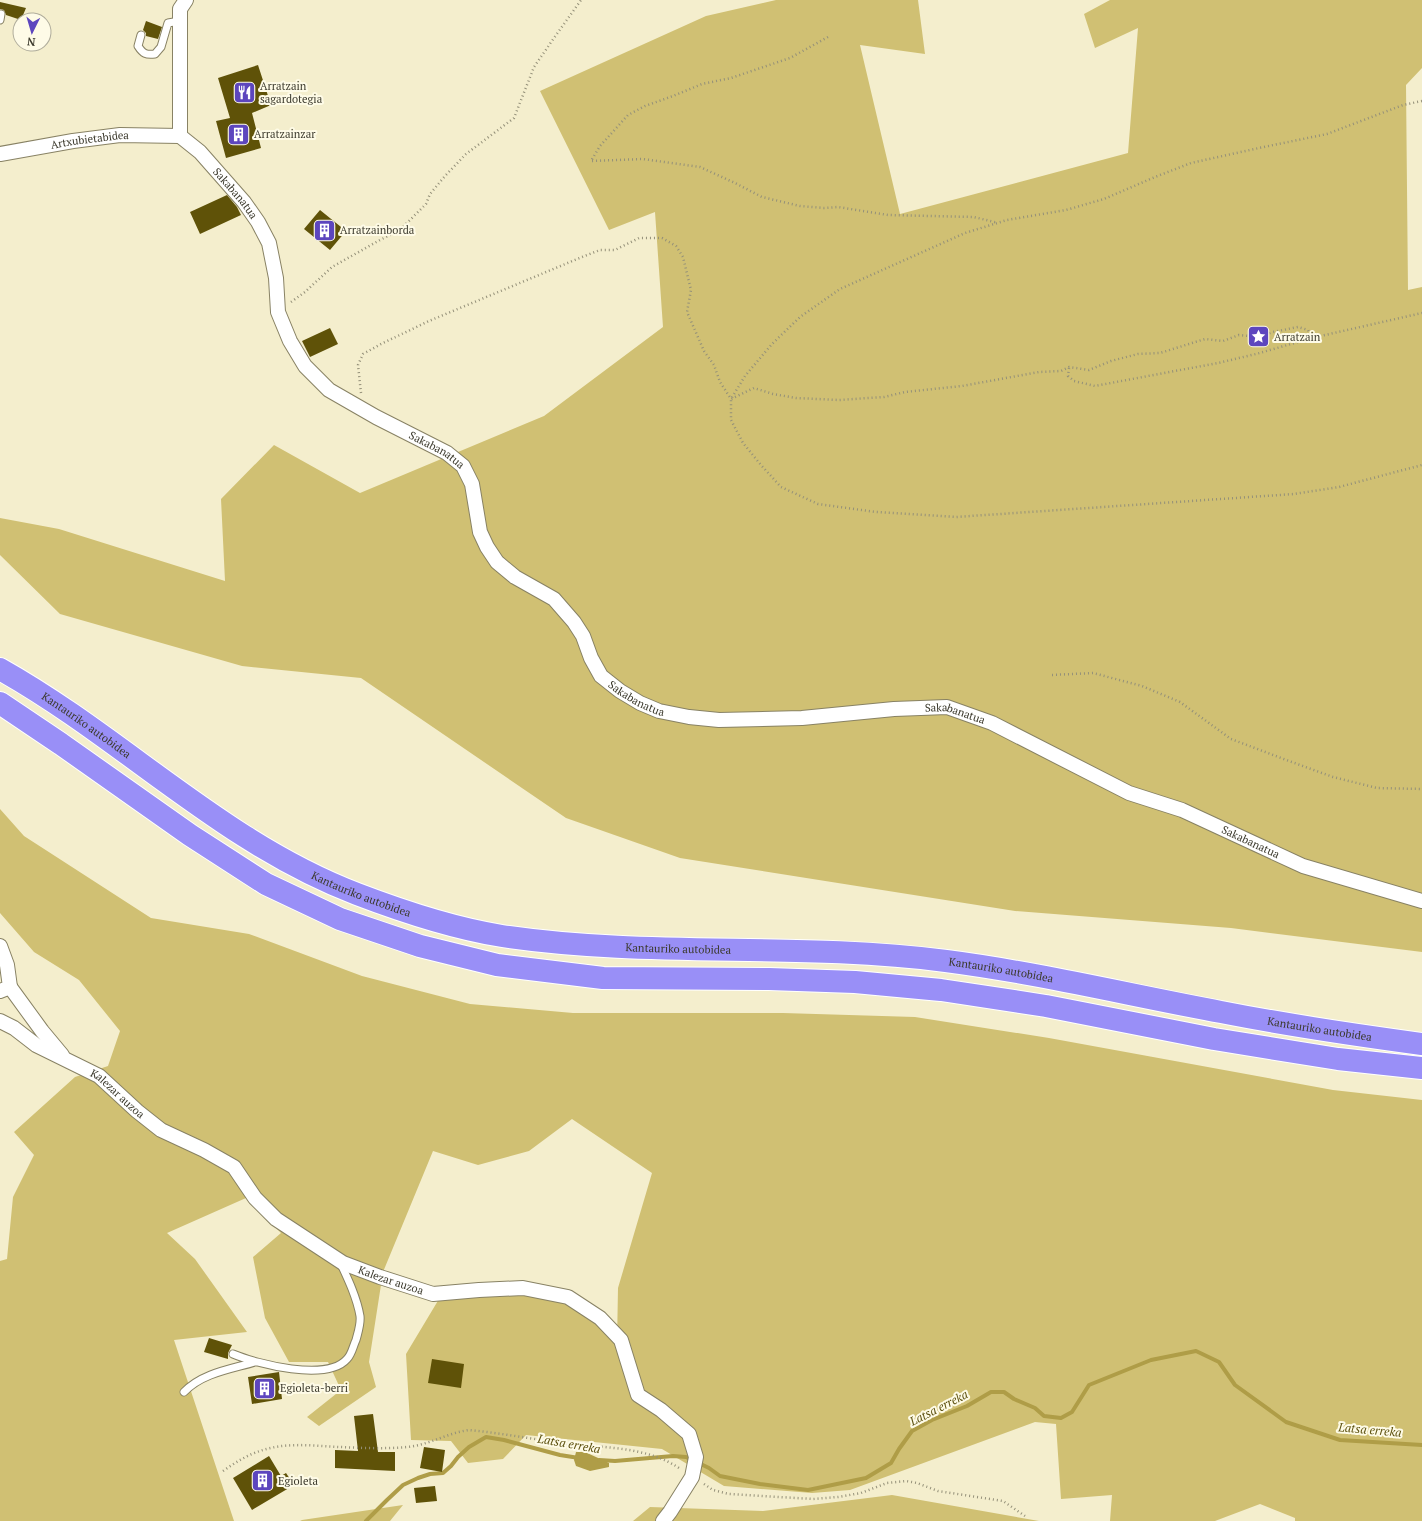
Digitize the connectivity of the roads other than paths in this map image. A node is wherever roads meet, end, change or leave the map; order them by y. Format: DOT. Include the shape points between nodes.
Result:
graph roads {
  1 [pos="186,0"];
  2 [pos="180,21"];
  3 [pos="141,35"];
  4 [pos="180,136"];
  5 [pos="0,154"];
  6 [pos="0,669"];
  7 [pos="0,703"];
  8 [pos="1422,901"];
  9 [pos="0,946"];
  10 [pos="5,989"];
  11 [pos="0,1021"];
  12 [pos="1422,1044"];
  13 [pos="68,1061"];
  14 [pos="1422,1068"];
  15 [pos="339,1260"];
  16 [pos="233,1354"];
  17 [pos="255,1362"];
  18 [pos="184,1392"];
  19 [pos="663,1521"];
  1 -- 2 [label="street" via="180,9"];
  2 -- 3 [label="lane" via="168,23 161,47 155,54 142,53 138,46"];
  2 -- 4 [label="street"];
  4 -- 5 [label="street, Artxubietabidea" via="120,135"];
  4 -- 8 [label="street, Sakabanatua" via="200,152 244,202 270,242 278,312 305,366 329,390 447,453 463,466 472,484 480,532 497,562 515,577 554,599 583,636 601,676 620,691 659,711 719,720 802,718 894,709 947,708 992,722 1129,793 1182,810 1303,866"];
  6 -- 12 [label="highway, Kantauriko autobidea" via="82,721 208,813 279,858 353,893 429,920 500,936 603,947 823,952 944,961 1052,978 1345,1034"];
  7 -- 14 [label="highway" via="190,835 266,884 340,919 428,948 497,965 603,978 769,979 848,982 941,990 1046,1006 1214,1039 1330,1058"];
  9 -- 10 [label="street, Kalezar auzoa" via="7,965"];
  10 -- 13 [label="street, Kalezar auzoa"];
  11 -- 13 [label="street, Kalezar auzoa" via="36,1045"];
  13 -- 15 [label="street, Kalezar auzoa" via="99,1076 161,1130 234,1167 255,1198 276,1219"];
  15 -- 17 [label="lane" via="360,1317 360,1327 347,1360 337,1366 318,1370 296,1370"];
  15 -- 19 [label="street, Kalezar auzoa" via="380,1277 433,1294 523,1288 568,1297 600,1318 621,1340 638,1395 661,1410 689,1434 694,1468"];
  16 -- 17 [label="lane"];
  17 -- 18 [label="lane" via="210,1375"];
}
